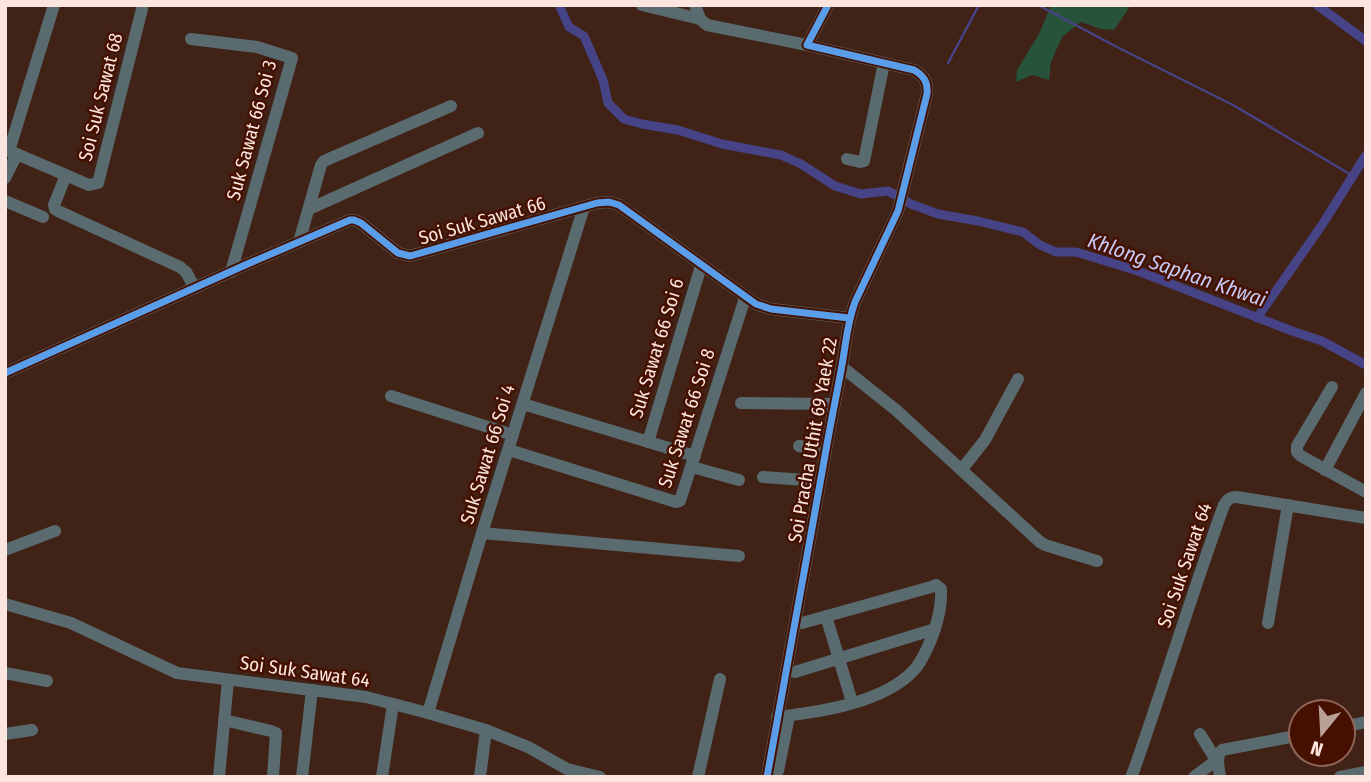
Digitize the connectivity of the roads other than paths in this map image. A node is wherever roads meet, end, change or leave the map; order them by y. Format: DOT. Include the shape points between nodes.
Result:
graph roads {
  1 [pos="54,5"];
  2 [pos="143,5"];
  3 [pos="642,5"];
  4 [pos="695,5"];
  5 [pos="828,5"];
  6 [pos="700,19"];
  7 [pos="191,39"];
  8 [pos="807,45"];
  9 [pos="884,63"];
  10 [pos="451,106"];
  11 [pos="478,133"];
  12 [pos="10,151"];
  13 [pos="847,159"];
  14 [pos="66,175"];
  15 [pos="5,178"];
  16 [pos="5,201"];
  17 [pos="584,207"];
  18 [pos="309,209"];
  19 [pos="43,217"];
  20 [pos="299,242"];
  21 [pos="702,266"];
  22 [pos="231,272"];
  23 [pos="195,288"];
  24 [pos="745,298"];
  25 [pos="849,318"];
  26 [pos="842,367"];
  27 [pos="5,373"];
  28 [pos="1018,379"];
  29 [pos="1332,387"];
  30 [pos="1366,393"];
  31 [pos="391,396"];
  32 [pos="741,403"];
  33 [pos="523,404"];
  34 [pos="834,404"];
  35 [pos="513,435"];
  36 [pos="648,442"];
  37 [pos="799,446"];
  38 [pos="509,450"];
  39 [pos="826,450"];
  40 [pos="693,462"];
  41 [pos="961,469"];
  42 [pos="1325,470"];
  43 [pos="762,477"];
  44 [pos="738,480"];
  45 [pos="820,481"];
  46 [pos="1366,492"];
  47 [pos="1288,505"];
  48 [pos="1366,518"];
  49 [pos="55,531"];
  50 [pos="482,533"];
  51 [pos="5,550"];
  52 [pos="739,555"];
  53 [pos="1097,561"];
  54 [pos="6,608"];
  55 [pos="826,616"];
  56 [pos="802,623"];
  57 [pos="1268,623"];
  58 [pos="935,629"];
  59 [pos="838,657"];
  60 [pos="795,672"];
  61 [pos="5,673"];
  62 [pos="720,678"];
  63 [pos="228,680"];
  64 [pos="47,681"];
  65 [pos="312,690"];
  66 [pos="852,702"];
  67 [pos="393,704"];
  68 [pos="428,713"];
  69 [pos="783,716"];
  70 [pos="224,720"];
  71 [pos="32,730"];
  72 [pos="486,730"];
  73 [pos="5,734"];
  74 [pos="1199,734"];
  75 [pos="1287,738"];
  76 [pos="1217,760"];
  77 [pos="1366,772"];
  78 [pos="772,774"];
  79 [pos="219,777"];
  80 [pos="273,777"];
  81 [pos="302,777"];
  82 [pos="382,777"];
  83 [pos="481,777"];
  84 [pos="600,777"];
  85 [pos="698,777"];
  86 [pos="1130,777"];
  87 [pos="1194,777"];
  88 [pos="1220,777"];
  89 [pos="1340,777"];
  1 -- 12 [label="street"];
  2 -- 14 [label="street, Soi Suk Sawat 68" via="98,183 89,185"];
  3 -- 6 [label="street, Soi Pracha Uthit 69 Yaek 22"];
  4 -- 6 [label="street"];
  5 -- 8 [label="street"];
  6 -- 8 [label="street, Soi Pracha Uthit 69 Yaek 22" via="707,25"];
  7 -- 22 [label="street, Suk Sawat 66 Soi 3" via="257,47 292,58"];
  8 -- 9 [label="street, Soi Pracha Uthit 69 Yaek 22"];
  9 -- 13 [label="street" via="864,161"];
  9 -- 25 [label="street, Soi Pracha Uthit 69 Yaek 22" via="921,74 928,94 898,211"];
  10 -- 18 [label="street" via="324,161"];
  11 -- 18 [label="street"];
  12 -- 14 [label="street, Soi Suk Sawat 68"];
  12 -- 15 [label="street"];
  14 -- 23 [label="street" via="55,209 180,267"];
  16 -- 19 [label="street"];
  17 -- 20 [label="street, Soi Suk Sawat 66" via="410,256 398,253 354,220"];
  17 -- 21 [label="street, Soi Suk Sawat 66" via="614,202"];
  17 -- 33 [label="street, Suk Sawat 66 Soi 4"];
  18 -- 20 [label="street"];
  20 -- 22 [label="street, Soi Suk Sawat 66"];
  21 -- 24 [label="street, Soi Suk Sawat 66"];
  21 -- 36 [label="street, Suk Sawat 66 Soi 6"];
  22 -- 23 [label="street, Soi Suk Sawat 66"];
  23 -- 27 [label="street, Soi Suk Sawat 66"];
  24 -- 25 [label="street, Soi Suk Sawat 66" via="771,309"];
  24 -- 40 [label="street, Suk Sawat 66 Soi 8"];
  25 -- 26 [label="street, Soi Pracha Uthit 69 Yaek 22"];
  26 -- 34 [label="street, Soi Pracha Uthit 69 Yaek 22"];
  26 -- 41 [label="street, Soi Pracha Uthit 69 Yaek 22"];
  28 -- 41 [label="street" via="985,440"];
  29 -- 42 [label="street" via="1297,446 1301,456"];
  30 -- 42 [label="street"];
  31 -- 35 [label="street"];
  32 -- 34 [label="street"];
  33 -- 35 [label="street, Suk Sawat 66 Soi 4"];
  33 -- 36 [label="street"];
  34 -- 39 [label="street, Soi Pracha Uthit 69 Yaek 22"];
  35 -- 38 [label="street, Suk Sawat 66 Soi 4"];
  36 -- 40 [label="street"];
  37 -- 39 [label="street"];
  38 -- 40 [label="street, Suk Sawat 66 Soi 8" via="676,502 683,497"];
  38 -- 50 [label="street, Suk Sawat 66 Soi 4"];
  39 -- 45 [label="street, Soi Pracha Uthit 69 Yaek 22"];
  40 -- 44 [label="street"];
  41 -- 53 [label="street, Soi Pracha Uthit 69 Yaek 22" via="1040,542"];
  42 -- 46 [label="street"];
  43 -- 45 [label="street"];
  45 -- 69 [label="street, Soi Pracha Uthit 69 Yaek 22"];
  47 -- 48 [label="street, Soi Suk Sawat 64"];
  47 -- 57 [label="street"];
  47 -- 86 [label="street, Soi Suk Sawat 64" via="1231,497 1224,505"];
  49 -- 51 [label="street"];
  50 -- 52 [label="street"];
  50 -- 68 [label="street, Suk Sawat 66 Soi 4"];
  54 -- 63 [label="street, Soi Suk Sawat 64" via="71,623 177,673"];
  55 -- 56 [label="street"];
  55 -- 58 [label="street" via="936,585 942,591"];
  55 -- 59 [label="street"];
  58 -- 59 [label="street"];
  58 -- 66 [label="street" via="915,669 889,689"];
  59 -- 60 [label="street"];
  59 -- 66 [label="street"];
  61 -- 64 [label="street"];
  62 -- 85 [label="street"];
  63 -- 65 [label="street, Soi Suk Sawat 64"];
  63 -- 70 [label="street"];
  65 -- 67 [label="street, Soi Suk Sawat 64"];
  65 -- 81 [label="street"];
  66 -- 69 [label="street"];
  67 -- 68 [label="street, Soi Suk Sawat 64"];
  67 -- 82 [label="street"];
  68 -- 72 [label="street, Soi Suk Sawat 64"];
  69 -- 78 [label="street, Soi Pracha Uthit 69 Yaek 22"];
  70 -- 79 [label="street"];
  70 -- 80 [label="street" via="276,733"];
  71 -- 73 [label="street"];
  72 -- 83 [label="street"];
  72 -- 84 [label="street, Soi Suk Sawat 64" via="567,769"];
  74 -- 76 [label="street"];
  75 -- 76 [label="street" via="1222,750"];
  76 -- 87 [label="street"];
  76 -- 88 [label="street"];
  77 -- 89 [label="street"];
}
